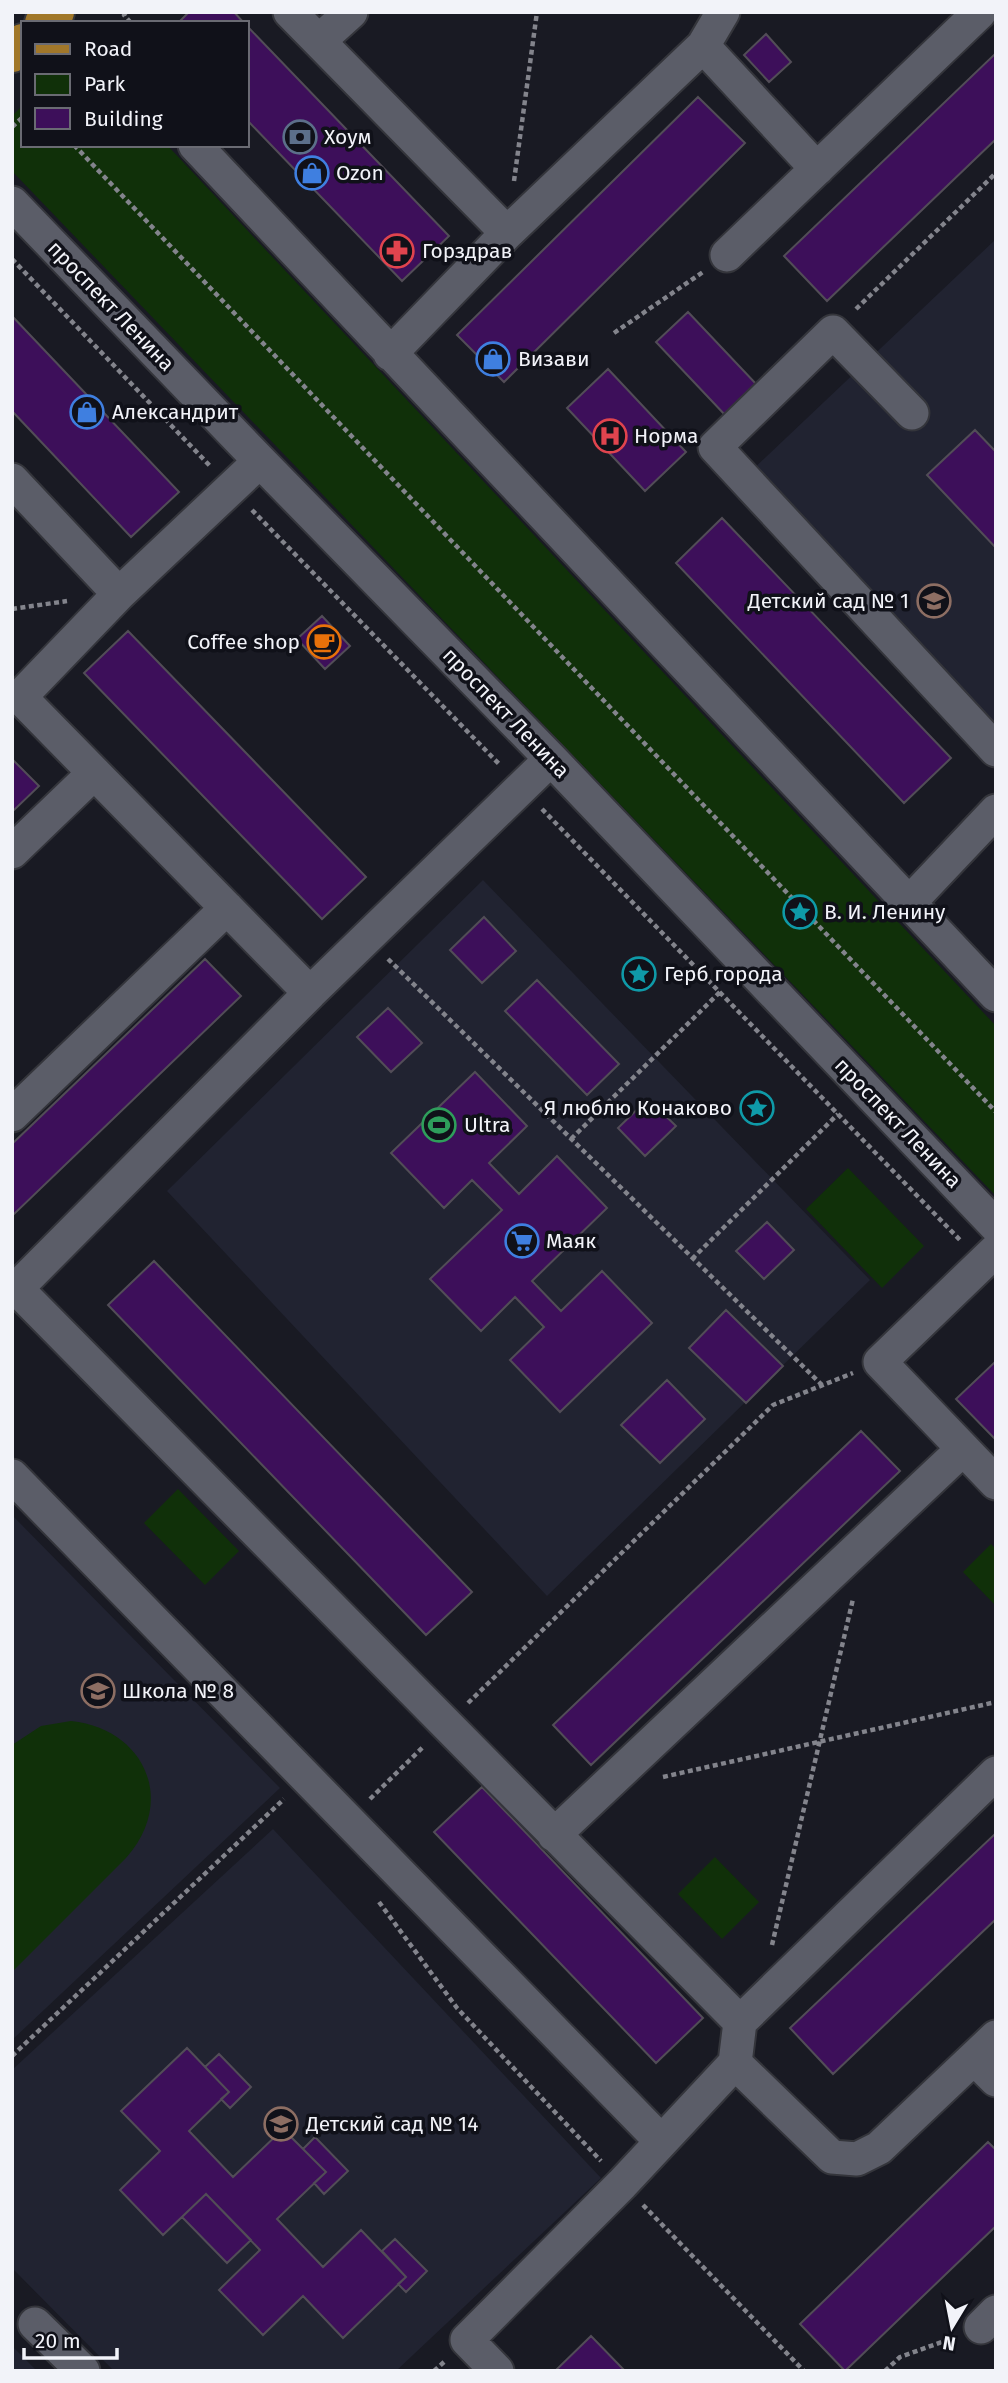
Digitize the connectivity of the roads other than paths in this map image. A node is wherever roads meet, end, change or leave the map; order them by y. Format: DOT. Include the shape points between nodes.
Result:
graph roads {
  1 [pos="290,12"];
  2 [pos="351,12"];
  3 [pos="723,12"];
  4 [pos="980,12"];
  5 [pos="319,41"];
  6 [pos="704,46"];
  7 [pos="197,147"];
  8 [pos="817,169"];
  9 [pos="12,203"];
  10 [pos="507,233"];
  11 [pos="727,255"];
  12 [pos="390,354"];
  13 [pos="912,413"];
  14 [pos="260,461"];
  15 [pos="12,480"];
  16 [pos="119,594"];
  17 [pos="996,750"];
  18 [pos="551,759"];
  19 [pos="94,773"];
  20 [pos="996,811"];
  21 [pos="12,852"];
  22 [pos="909,903"];
  23 [pos="227,908"];
  24 [pos="310,993"];
  25 [pos="996,995"];
  26 [pos="12,1115"];
  27 [pos="996,1226"];
  28 [pos="996,1250"];
  29 [pos="14,1291"];
  30 [pos="963,1449"];
  31 [pos="12,1476"];
  32 [pos="996,1483"];
  33 [pos="996,1773"];
  34 [pos="554,1835"];
  35 [pos="740,2022"];
  36 [pos="988,2058"];
  37 [pos="736,2063"];
  38 [pos="661,2141"];
  39 [pos="35,2324"];
  40 [pos="83,2371"];
  41 [pos="497,2371"];
  1 -- 5 [label="street"];
  2 -- 5 [label="street"];
  3 -- 6 [label="street"];
  4 -- 8 [label="street"];
  5 -- 10 [label="street"];
  6 -- 8 [label="street"];
  6 -- 10 [label="street"];
  7 -- 12 [label="street"];
  8 -- 11 [label="street"];
  9 -- 14 [label="street, проспект Ленина"];
  10 -- 12 [label="street"];
  12 -- 22 [label="street"];
  13 -- 17 [label="street" via="833,332 715,447"];
  14 -- 16 [label="street"];
  14 -- 18 [label="street, проспект Ленина"];
  15 -- 16 [label="street"];
  16 -- 19 [label="street" via="20,697"];
  18 -- 24 [label="street"];
  18 -- 27 [label="street, проспект Ленина"];
  19 -- 21 [label="street"];
  19 -- 23 [label="street"];
  20 -- 22 [label="street"];
  22 -- 25 [label="street"];
  23 -- 24 [label="street"];
  23 -- 26 [label="street"];
  24 -- 29 [label="street"];
  28 -- 30 [label="street" via="880,1362"];
  29 -- 34 [label="street"];
  30 -- 32 [label="street"];
  30 -- 34 [label="street"];
  31 -- 38 [label="street"];
  33 -- 35 [label="street"];
  34 -- 35 [label="street"];
  35 -- 37 [label="street"];
  36 -- 37 [label="street" via="879,2148 857,2158 832,2157"];
  37 -- 38 [label="street"];
  38 -- 41 [label="street" via="467,2340"];
  39 -- 40 [label="street"];
}
